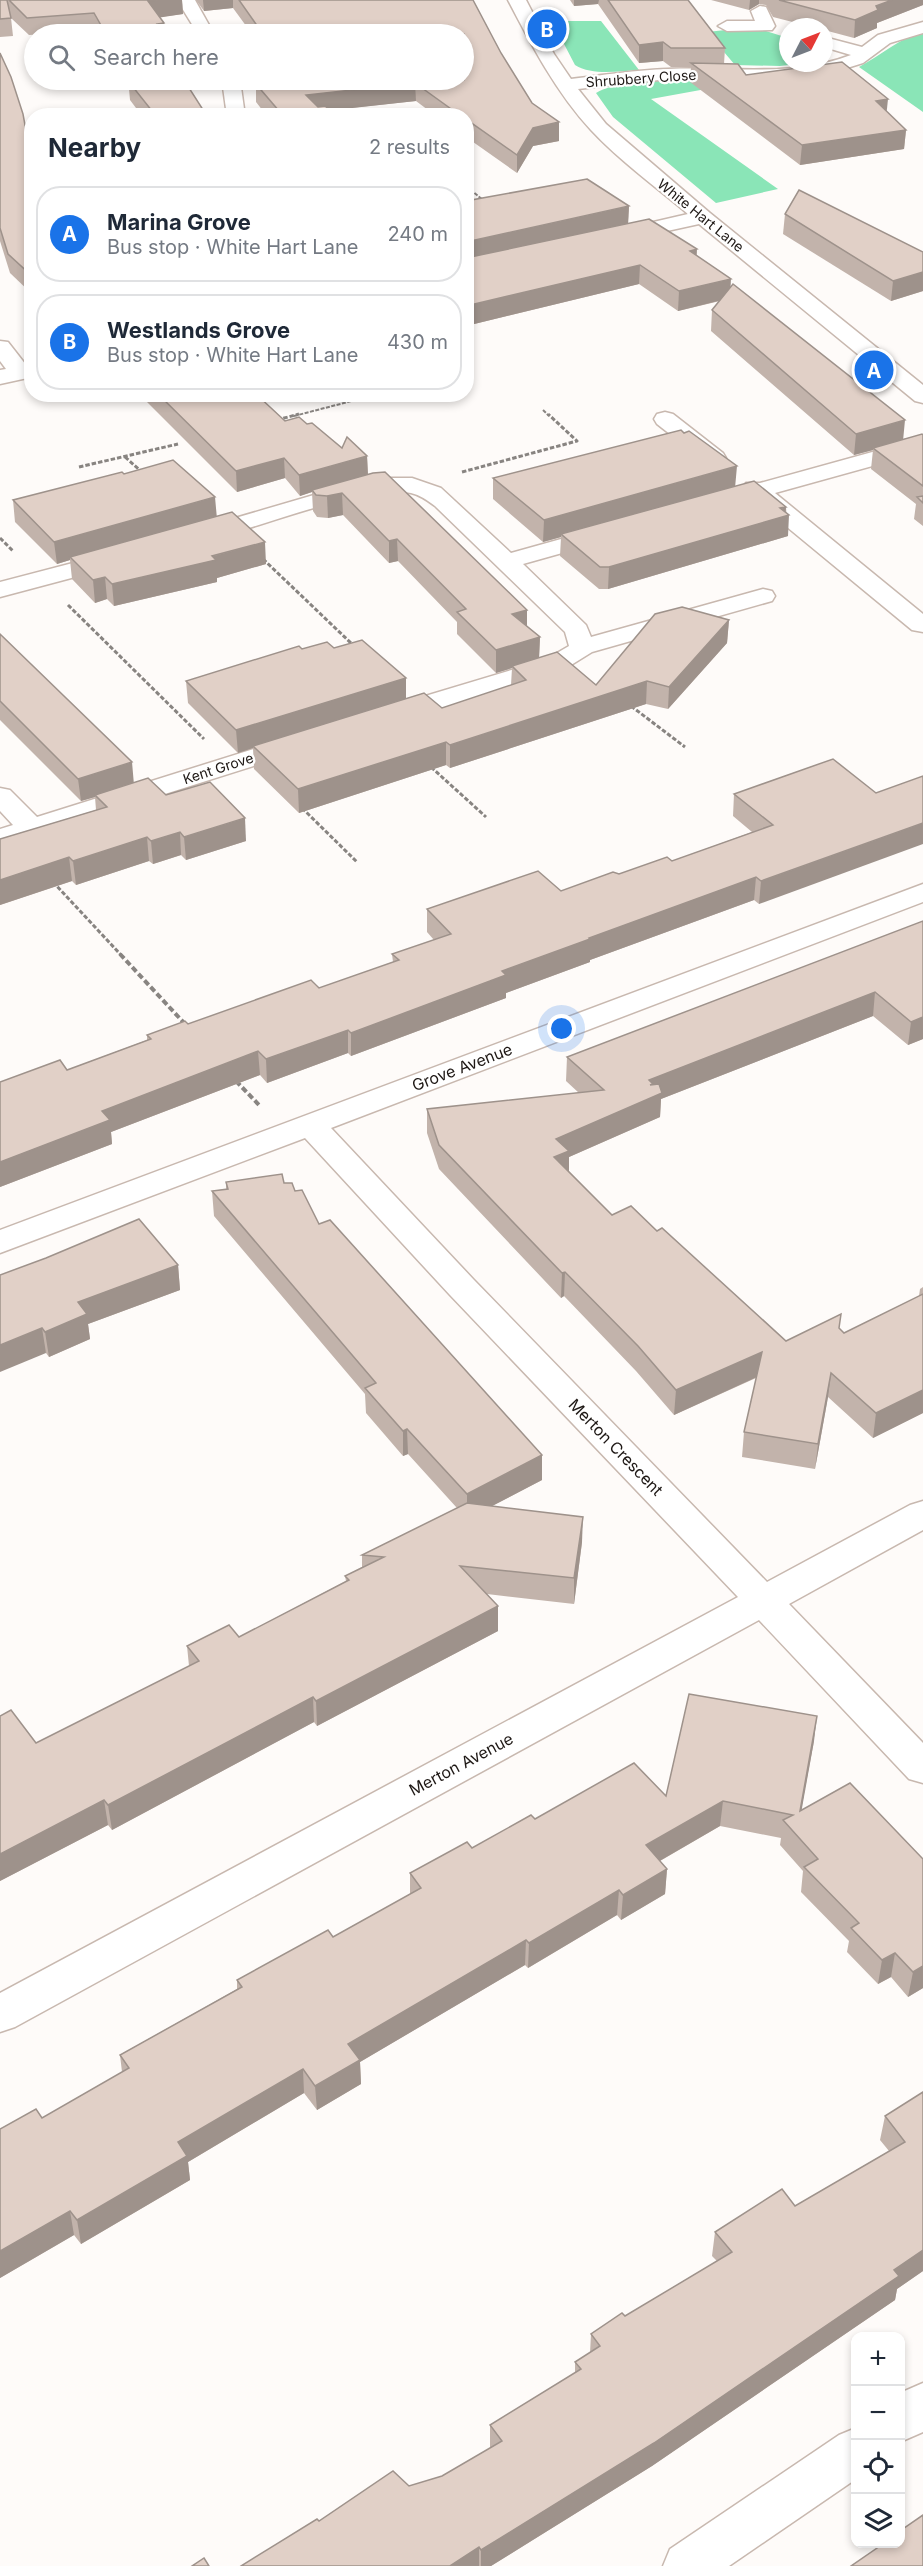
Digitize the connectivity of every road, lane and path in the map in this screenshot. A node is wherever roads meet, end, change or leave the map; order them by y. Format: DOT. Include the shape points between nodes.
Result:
graph roads {
  1 [pos="186,0"];
  2 [pos="517,0"];
  3 [pos="200,24"];
  4 [pos="727,26"];
  5 [pos="779,27"];
  6 [pos="923,27"];
  7 [pos="833,44"];
  8 [pos="865,53"];
  9 [pos="768,76"];
  10 [pos="565,85"];
  11 [pos="232,90"];
  12 [pos="778,93"];
  13 [pos="235,108"];
  14 [pos="474,193"];
  15 [pos="492,208"];
  16 [pos="703,217"];
  17 [pos="601,240"];
  18 [pos="0,347"];
  19 [pos="17,373"];
  20 [pos="913,377"];
  21 [pos="923,396"];
  22 [pos="347,402"];
  23 [pos="543,410"];
  24 [pos="291,416"];
  25 [pos="665,419"];
  26 [pos="270,422"];
  27 [pos="300,424"];
  28 [pos="178,444"];
  29 [pos="923,445"];
  30 [pos="125,457"];
  31 [pos="79,467"];
  32 [pos="742,479"];
  33 [pos="150,480"];
  34 [pos="412,485"];
  35 [pos="700,507"];
  36 [pos="631,526"];
  37 [pos="230,527"];
  38 [pos="176,542"];
  39 [pos="142,551"];
  40 [pos="505,562"];
  41 [pos="41,579"];
  42 [pos="0,590"];
  43 [pos="763,596"];
  44 [pos="921,625"];
  45 [pos="358,650"];
  46 [pos="578,651"];
  47 [pos="622,703"];
  48 [pos="373,720"];
  49 [pos="314,738"];
  50 [pos="684,747"];
  51 [pos="240,761"];
  52 [pos="0,796"];
  53 [pos="486,818"];
  54 [pos="14,834"];
  55 [pos="357,862"];
  56 [pos="923,891"];
  57 [pos="188,1029"];
  58 [pos="229,1072"];
  59 [pos="298,1129"];
  60 [pos="0,1242"];
  61 [pos="923,1514"];
  62 [pos="764,1599"];
  63 [pos="923,1768"];
  64 [pos="0,2014"];
  65 [pos="923,2405"];
  66 [pos="905,2417"];
  67 [pos="851,2454"];
  68 [pos="687,2566"];
  1 -- 3 [label="street"];
  2 -- 10 [label="street, White Hart Lane"];
  4 -- 5 [label="street" via="763,18"];
  6 -- 8 [label="street, Shrubbery Close" via="884,39"];
  7 -- 8 [label="street"];
  8 -- 9 [label="street, Shrubbery Close" via="831,68"];
  9 -- 10 [label="street, Shrubbery Close" via="668,74"];
  9 -- 12 [label="street"];
  10 -- 16 [label="street, White Hart Lane" via="599,128"];
  11 -- 13 [label="street"];
  14 -- 15 [label="path"];
  16 -- 17 [label="street"];
  16 -- 20 [label="street, White Hart Lane"];
  18 -- 19 [label="street"];
  20 -- 21 [label="street, White Hart Lane"];
  22 -- 24 [label="path"];
  23 -- 34 [label="path" via="577,441"];
  24 -- 26 [label="path"];
  24 -- 27 [label="path"];
  25 -- 32 [label="street"];
  28 -- 30 [label="path"];
  29 -- 32 [label="street"];
  30 -- 31 [label="path"];
  30 -- 33 [label="path"];
  32 -- 35 [label="street"];
  32 -- 44 [label="street"];
  34 -- 37 [label="street" via="372,485"];
  34 -- 40 [label="street" via="433,493"];
  36 -- 40 [label="street"];
  37 -- 38 [label="street"];
  37 -- 45 [label="path"];
  39 -- 41 [label="street"];
  40 -- 46 [label="street" via="577,630"];
  41 -- 42 [label="street"];
  41 -- 51 [label="path"];
  43 -- 46 [label="street"];
  46 -- 48 [label="street" via="554,665"];
  47 -- 50 [label="path" via="636,709"];
  48 -- 53 [label="path"];
  49 -- 51 [label="street, Kent Grove"];
  51 -- 54 [label="street, Kent Grove"];
  51 -- 55 [label="path"];
  52 -- 54 [label="street"];
  54 -- 57 [label="path"];
  56 -- 59 [label="street, Grove Avenue"];
  58 -- 59 [label="path"];
  59 -- 60 [label="street, Grove Avenue"];
  59 -- 62 [label="street, Merton Crescent" via="437,1263"];
  61 -- 62 [label="street, Merton Avenue"];
  62 -- 63 [label="street, Merton Crescent"];
  62 -- 64 [label="street, Merton Avenue"];
  65 -- 66 [label="street"];
  67 -- 68 [label="street"];
}
